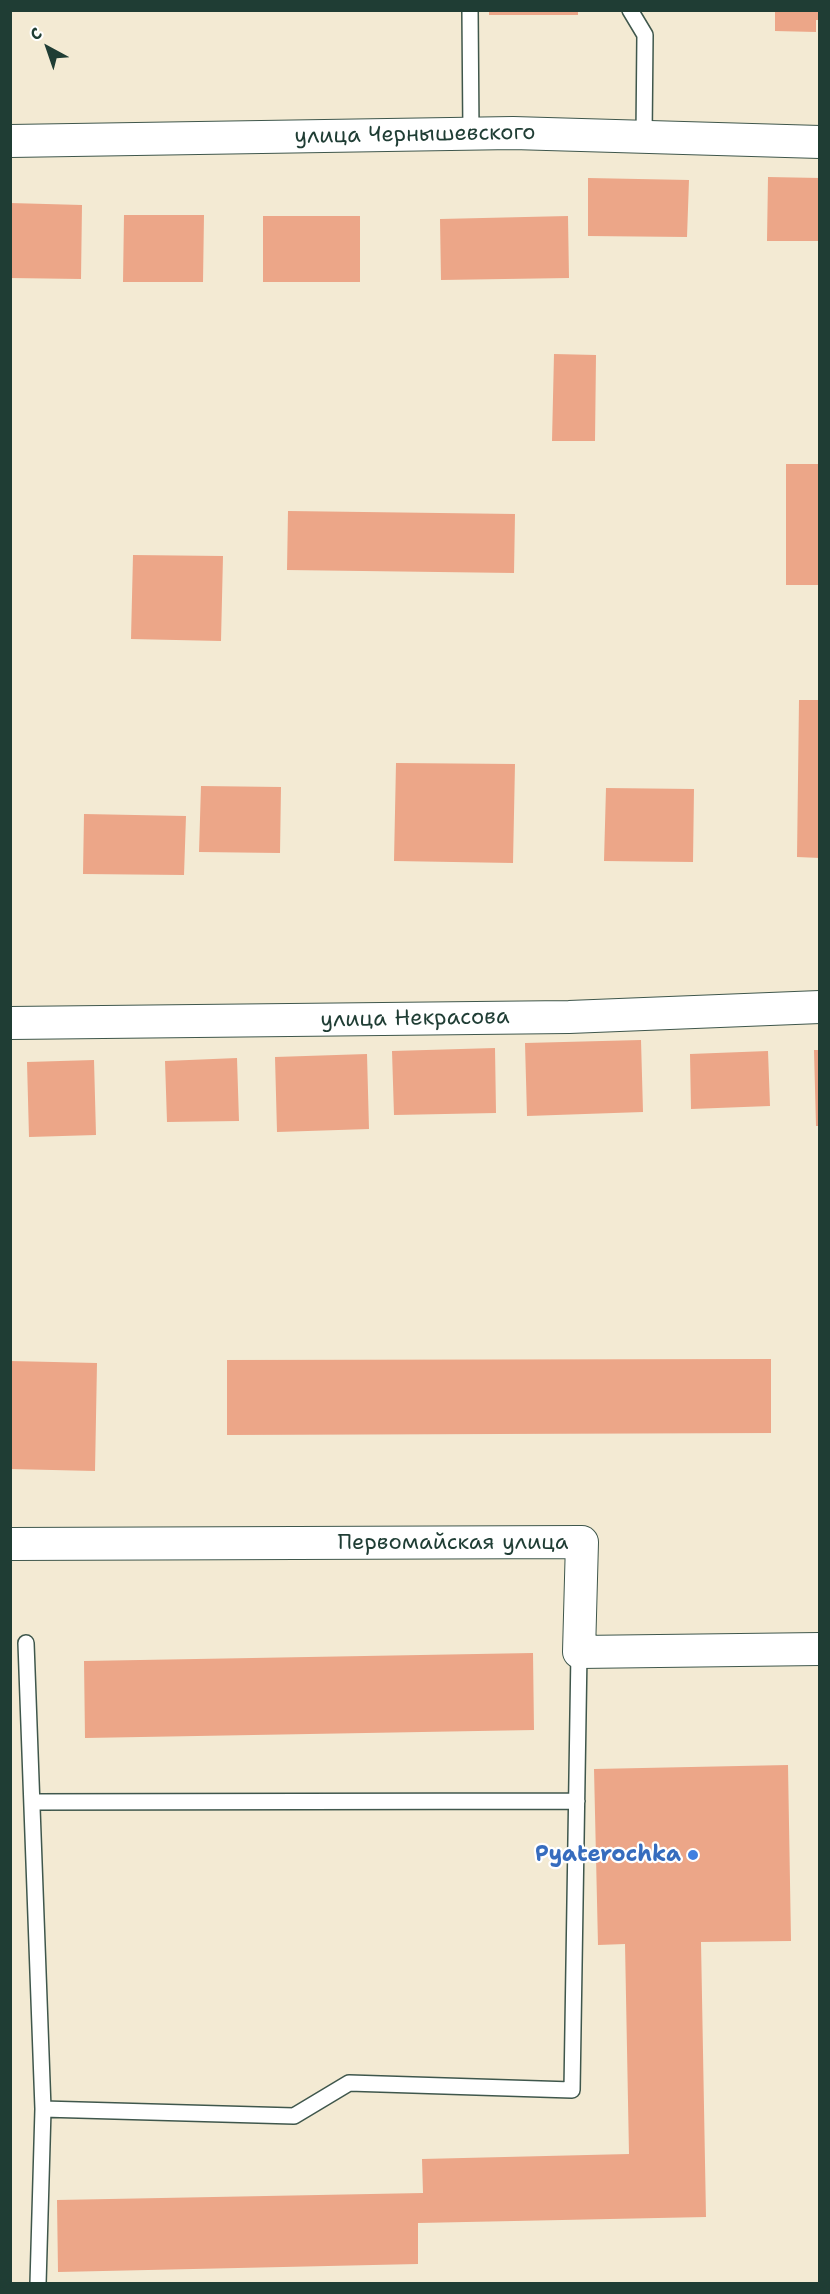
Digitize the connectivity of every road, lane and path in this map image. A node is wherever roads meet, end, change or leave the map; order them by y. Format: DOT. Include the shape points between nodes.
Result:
graph roads {
  1 [pos="470,10"];
  2 [pos="630,10"];
  3 [pos="471,134"];
  4 [pos="644,137"];
  5 [pos="10,141"];
  6 [pos="819,142"];
  7 [pos="819,1007"];
  8 [pos="10,1023"];
  9 [pos="10,1544"];
  10 [pos="26,1643"];
  11 [pos="819,1649"];
  12 [pos="579,1652"];
  13 [pos="577,1801"];
  14 [pos="32,1802"];
  15 [pos="43,2109"];
  16 [pos="38,2283"];
  1 -- 3 [label="lane"];
  2 -- 4 [label="lane" via="645,35"];
  3 -- 4 [label="street, улица Чернышевского"];
  3 -- 5 [label="street, улица Чернышевского"];
  4 -- 6 [label="street, улица Чернышевского"];
  7 -- 8 [label="street, улица Некрасова" via="569,1017"];
  9 -- 12 [label="street, Первомайская улица" via="582,1542"];
  10 -- 14 [label="lane"];
  11 -- 12 [label="street"];
  12 -- 13 [label="lane"];
  13 -- 14 [label="lane"];
  13 -- 15 [label="lane" via="572,2090 349,2083 294,2116"];
  14 -- 15 [label="lane"];
  15 -- 16 [label="lane"];
}
